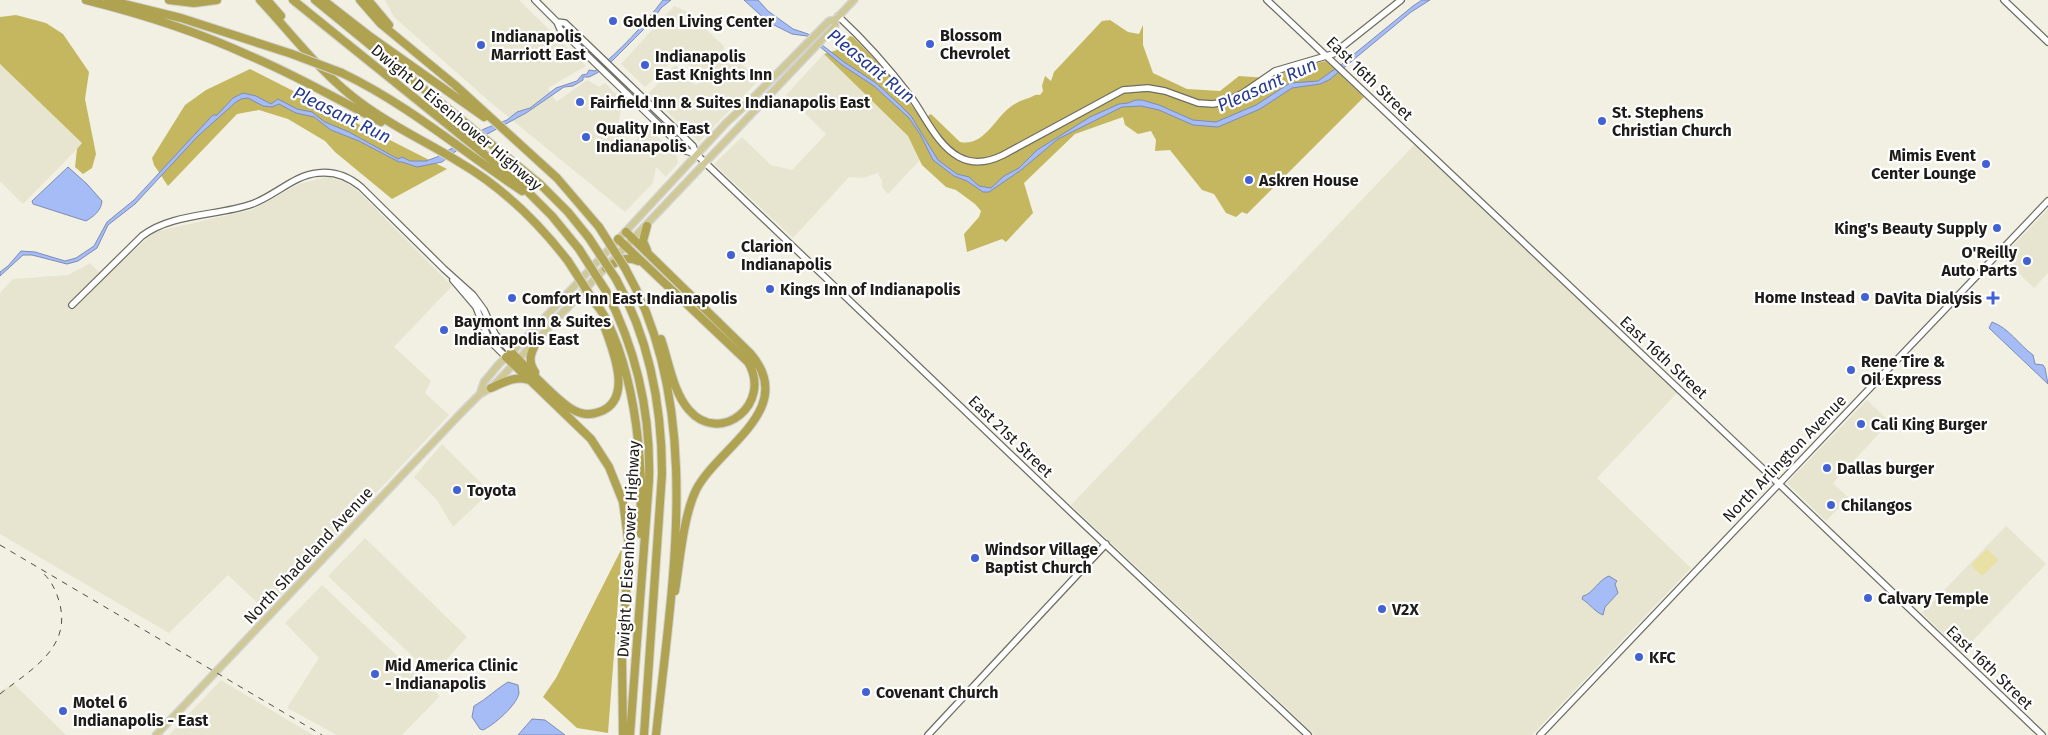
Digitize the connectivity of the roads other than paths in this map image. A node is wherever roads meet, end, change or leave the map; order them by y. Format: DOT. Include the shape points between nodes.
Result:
graph roads {
  1 [pos="86,0"];
  2 [pos="108,0"];
  3 [pos="169,0"];
  4 [pos="217,0"];
  5 [pos="260,0"];
  6 [pos="267,0"];
  7 [pos="293,0"];
  8 [pos="315,0"];
  9 [pos="323,0"];
  10 [pos="360,0"];
  11 [pos="368,0"];
  12 [pos="535,0"];
  13 [pos="854,0"];
  14 [pos="1267,0"];
  15 [pos="1402,0"];
  16 [pos="2004,0"];
  17 [pos="837,18"];
  18 [pos="558,22"];
  19 [pos="2048,42"];
  20 [pos="411,48"];
  21 [pos="1327,56"];
  22 [pos="319,65"];
  23 [pos="487,117"];
  24 [pos="431,146"];
  25 [pos="696,154"];
  26 [pos="705,164"];
  27 [pos="536,200"];
  28 [pos="2048,201"];
  29 [pos="647,226"];
  30 [pos="626,232"];
  31 [pos="618,238"];
  32 [pos="633,239"];
  33 [pos="626,246"];
  34 [pos="651,256"];
  35 [pos="643,262"];
  36 [pos="606,268"];
  37 [pos="595,303"];
  38 [pos="72,305"];
  39 [pos="646,311"];
  40 [pos="537,341"];
  41 [pos="508,355"];
  42 [pos="516,362"];
  43 [pos="538,383"];
  44 [pos="491,388"];
  45 [pos="480,394"];
  46 [pos="1778,483"];
  47 [pos="1106,544"];
  48 [pos="643,559"];
  49 [pos="667,622"];
  50 [pos="156,735"];
  51 [pos="623,735"];
  52 [pos="630,735"];
  53 [pos="644,735"];
  54 [pos="656,735"];
  55 [pos="928,735"];
  56 [pos="1308,735"];
  57 [pos="1540,735"];
  58 [pos="2042,735"];
  1 -- 24 [label="highway" via="142,15 218,42"];
  2 -- 27 [label="highway, bridge" via="188,20 342,73 384,95"];
  3 -- 4 [label="highway" via="194,3"];
  5 -- 22 [label="highway"];
  6 -- 22 [label="highway"];
  7 -- 27 [label="highway, Dwight D Eisenhower Highway" via="515,179"];
  8 -- 53 [label="highway, Dwight D Eisenhower Highway, bridge" via="551,194 589,238 629,306 645,348 657,394 662,434"];
  9 -- 23 [label="highway"];
  10 -- 20 [label="highway" via="381,24"];
  11 -- 20 [label="highway"];
  12 -- 18 [label="main road, East 21st Street"];
  13 -- 17 [label="main road, North Shadeland Avenue"];
  14 -- 21 [label="main road, East 16th Street"];
  15 -- 21 [label="main road" via="1342,48"];
  16 -- 19 [label="main road"];
  17 -- 21 [label="main road" via="895,77 948,149 961,158 977,162 1003,155 1123,90 1154,89 1198,104 1217,104 1238,96 1275,71"];
  17 -- 25 [label="main road, North Shadeland Avenue" via="829,20"];
  17 -- 26 [label="main road, North Shadeland Avenue" via="827,35"];
  18 -- 25 [label="main road, East 21st Street" via="560,29 686,151"];
  18 -- 25 [label="main road, East 21st Street" via="565,23 693,146"];
  20 -- 23 [label="highway"];
  21 -- 46 [label="main road, East 16th Street"];
  22 -- 24 [label="highway" via="363,105"];
  23 -- 39 [label="highway, bridge" via="557,178 599,227 625,268"];
  24 -- 37 [label="highway, bridge" via="488,181 544,231"];
  25 -- 26 [label="main road, East 21st Street"];
  25 -- 30 [label="main road, North Shadeland Avenue"];
  26 -- 29 [label="main road, North Shadeland Avenue"];
  26 -- 47 [label="main road, East 21st Street"];
  27 -- 48 [label="highway, Dwight D Eisenhower Highway, bridge" via="579,249 606,291 636,363 646,411 650,464"];
  28 -- 46 [label="main road, North Arlington Avenue"];
  29 -- 32 [label="main road, North Shadeland Avenue"];
  29 -- 34 [label="highway" via="643,241"];
  30 -- 31 [label="main road, North Shadeland Avenue"];
  30 -- 32 [label="highway"];
  31 -- 33 [label="highway"];
  31 -- 41 [label="main road, North Shadeland Avenue"];
  32 -- 33 [label="main road, North Shadeland Avenue"];
  32 -- 34 [label="highway"];
  33 -- 35 [label="highway"];
  33 -- 36 [label="main road, North Shadeland Avenue"];
  34 -- 49 [label="highway" via="753,356 761,369 765,388 763,405 756,420 707,475 694,496 688,512"];
  35 -- 36 [label="highway" via="626,258"];
  35 -- 39 [label="highway" via="748,362 756,387 752,401 743,412 731,420 717,423 701,419 689,411 678,390 659,334"];
  36 -- 40 [label="main road, North Shadeland Avenue"];
  37 -- 43 [label="highway" via="619,378 619,391 614,401 598,413 581,413"];
  37 -- 48 [label="highway" via="616,342 633,406 640,467"];
  38 -- 41 [label="main road" via="153,229 178,220 250,205 300,178 319,173 339,175 361,187 444,269 476,307 490,340"];
  39 -- 49 [label="highway" via="665,370 676,450 674,550"];
  40 -- 42 [label="main road, North Shadeland Avenue"];
  40 -- 43 [label="highway" via="530,359"];
  41 -- 42 [label="highway"];
  41 -- 45 [label="main road, North Shadeland Avenue" via="484,382"];
  42 -- 43 [label="highway"];
  42 -- 44 [label="main road, North Shadeland Avenue"];
  43 -- 44 [label="highway" via="519,377"];
  43 -- 51 [label="highway" via="594,442 609,467 623,502 629,546 622,657"];
  44 -- 45 [label="main road, North Shadeland Avenue"];
  45 -- 50 [label="main road, North Shadeland Avenue"];
  46 -- 57 [label="main road, North Arlington Avenue"];
  46 -- 58 [label="main road, East 16th Street"];
  47 -- 55 [label="main road"];
  47 -- 56 [label="main road, East 21st Street"];
  48 -- 52 [label="highway, Dwight D Eisenhower Highway"];
  49 -- 54 [label="highway"];
}
